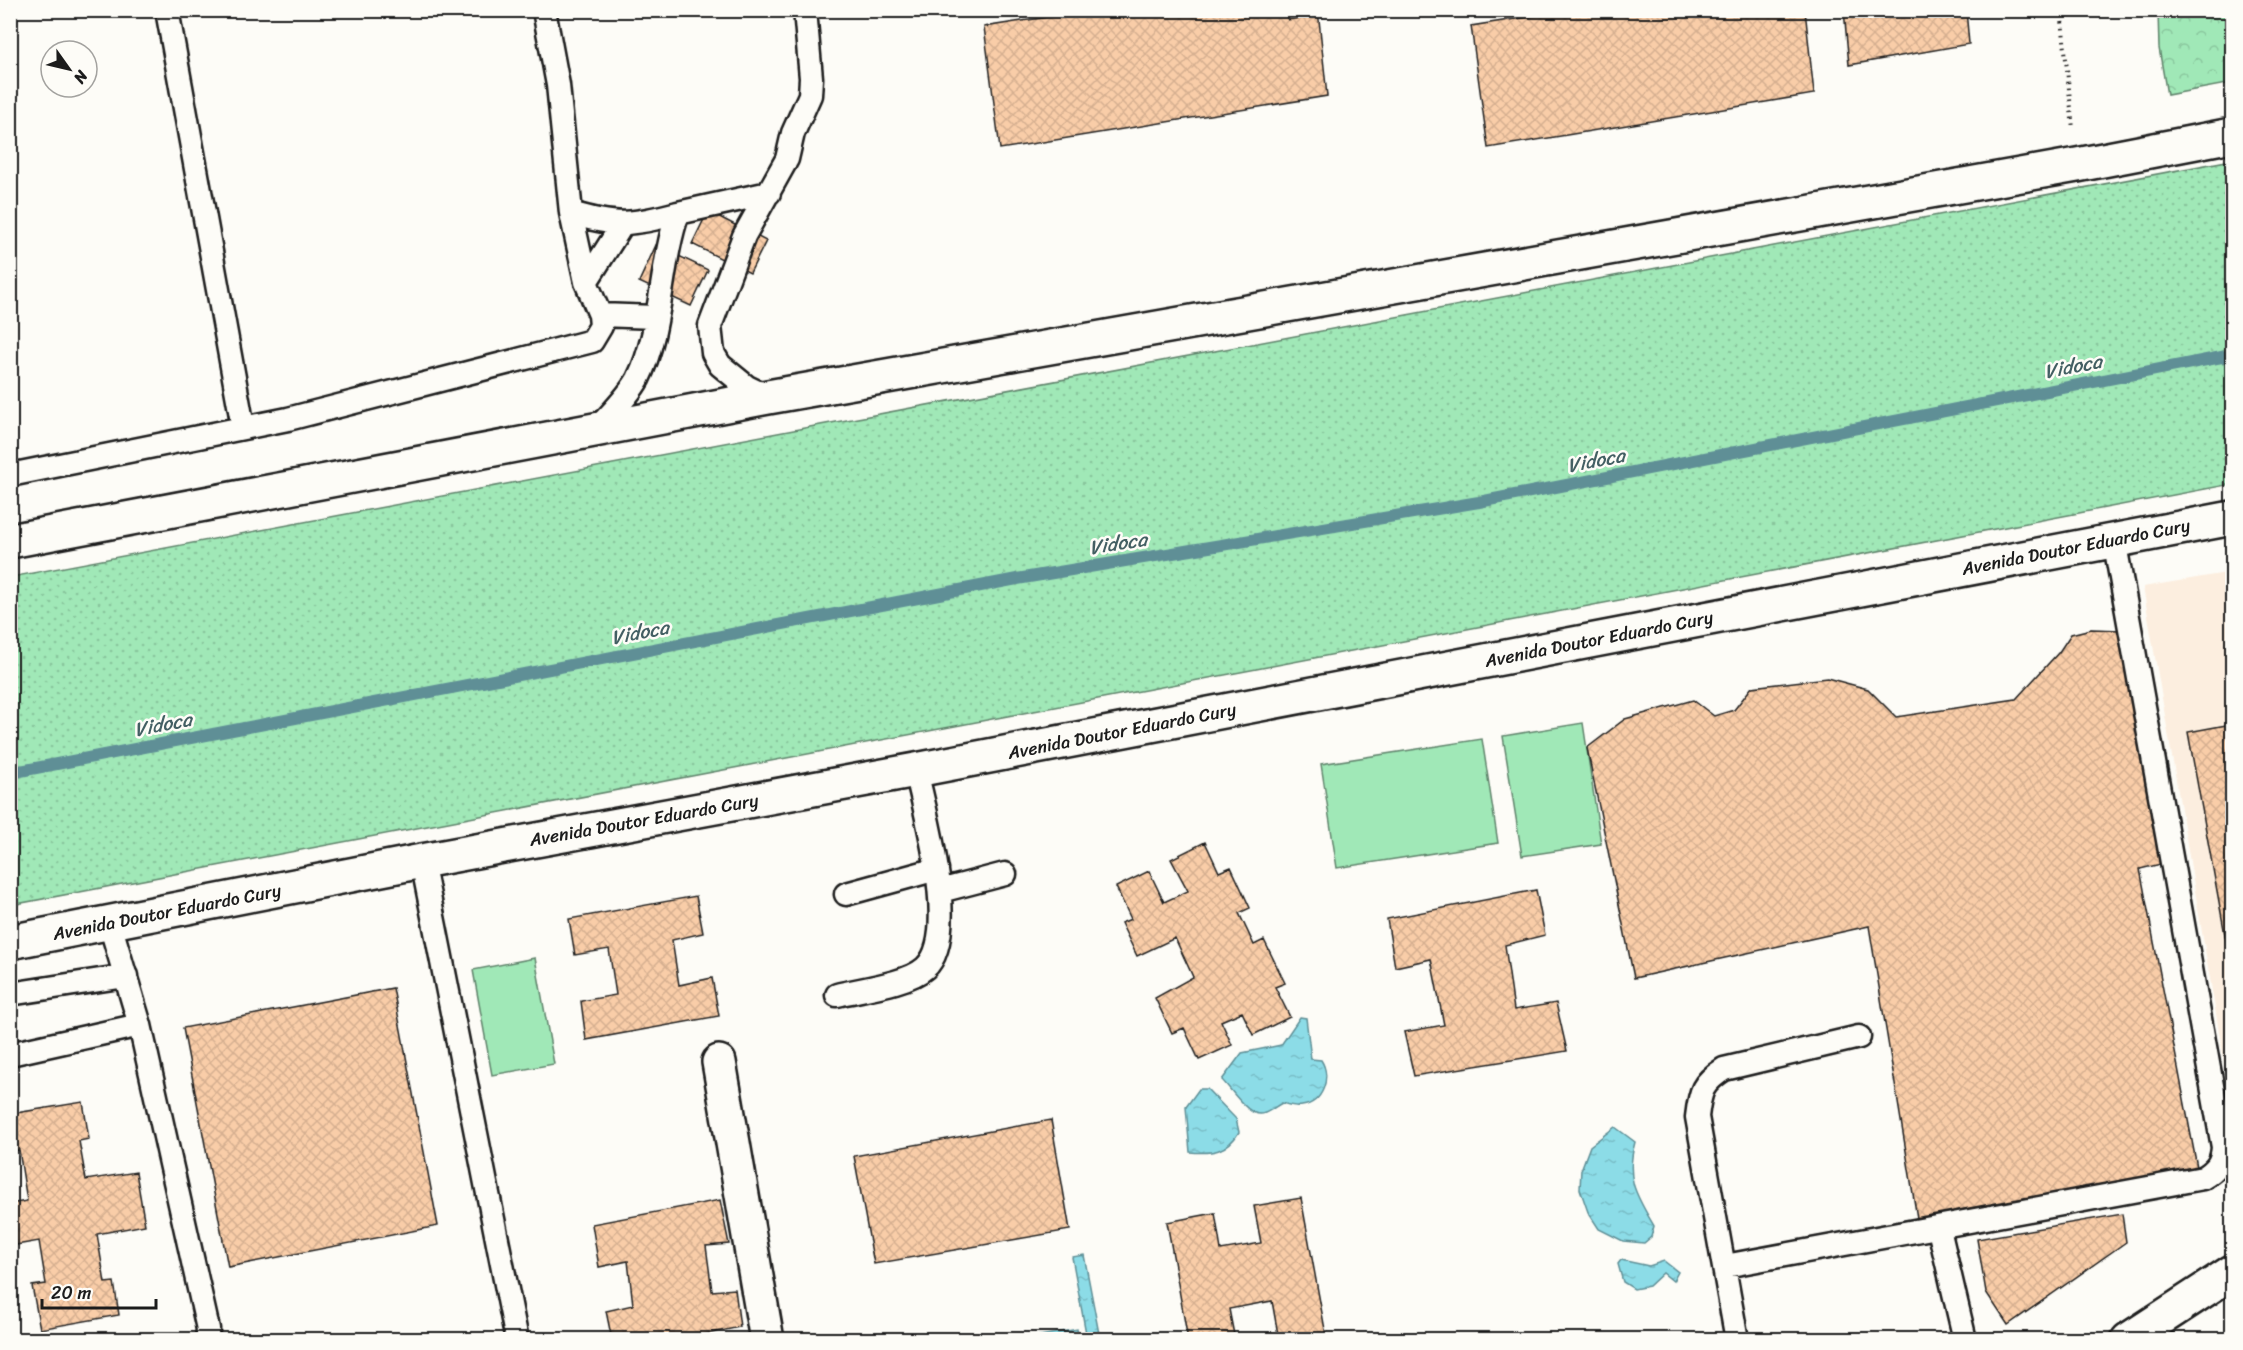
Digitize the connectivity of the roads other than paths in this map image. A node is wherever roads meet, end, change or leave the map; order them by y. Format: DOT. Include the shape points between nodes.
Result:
graph roads {
  1 [pos="167,10"];
  2 [pos="544,10"];
  3 [pos="805,10"];
  4 [pos="2232,135"];
  5 [pos="769,193"];
  6 [pos="571,213"];
  7 [pos="678,213"];
  8 [pos="622,225"];
  9 [pos="586,282"];
  10 [pos="600,315"];
  11 [pos="655,317"];
  12 [pos="768,397"];
  13 [pos="243,427"];
  14 [pos="597,429"];
  15 [pos="10,475"];
  16 [pos="2232,518"];
  17 [pos="2114,539"];
  18 [pos="10,541"];
  19 [pos="916,770"];
  20 [pos="422,861"];
  21 [pos="1005,874"];
  22 [pos="939,880"];
  23 [pos="846,894"];
  24 [pos="110,924"];
  25 [pos="10,942"];
  26 [pos="126,976"];
  27 [pos="10,994"];
  28 [pos="837,995"];
  29 [pos="140,1025"];
  30 [pos="1859,1037"];
  31 [pos="10,1054"];
  32 [pos="719,1062"];
  33 [pos="1939,1229"];
  34 [pos="1725,1266"];
  35 [pos="2232,1272"];
  36 [pos="207,1340"];
  37 [pos="517,1340"];
  38 [pos="767,1340"];
  39 [pos="1737,1340"];
  40 [pos="1965,1340"];
  41 [pos="2128,1340"];
  1 -- 13 [label="lane"];
  2 -- 6 [label="lane" via="558,85"];
  3 -- 5 [label="lane" via="810,95 792,138 788,159"];
  4 -- 12 [label="main road"];
  5 -- 7 [label="lane"];
  5 -- 12 [label="lane" via="738,253 711,326 710,342 720,365 747,387"];
  6 -- 8 [label="lane"];
  6 -- 9 [label="lane"];
  7 -- 8 [label="lane"];
  7 -- 11 [label="lane"];
  8 -- 9 [label="lane"];
  9 -- 10 [label="lane"];
  10 -- 11 [label="lane"];
  10 -- 13 [label="lane" via="598,335 581,346"];
  11 -- 14 [label="lane" via="637,381"];
  12 -- 14 [label="main road"];
  13 -- 15 [label="lane"];
  14 -- 18 [label="main road"];
  16 -- 17 [label="main road, Avenida Doutor Eduardo Cury"];
  17 -- 19 [label="main road, Avenida Doutor Eduardo Cury"];
  17 -- 33 [label="lane" via="2223,1147 2222,1159 2203,1178"];
  19 -- 20 [label="main road, Avenida Doutor Eduardo Cury"];
  19 -- 22 [label="lane"];
  20 -- 24 [label="main road, Avenida Doutor Eduardo Cury"];
  20 -- 37 [label="lane"];
  21 -- 22 [label="lane"];
  22 -- 23 [label="lane"];
  22 -- 28 [label="lane" via="940,932 935,952 925,968 908,977"];
  24 -- 25 [label="main road, Avenida Doutor Eduardo Cury"];
  24 -- 26 [label="lane"];
  26 -- 27 [label="lane"];
  26 -- 29 [label="lane"];
  29 -- 31 [label="lane"];
  29 -- 36 [label="lane" via="208,1329"];
  30 -- 34 [label="lane" via="1724,1069 1708,1079 1700,1095 1697,1117"];
  32 -- 38 [label="main road"];
  33 -- 34 [label="lane"];
  33 -- 40 [label="lane"];
  34 -- 39 [label="lane"];
  35 -- 41 [label="main road"];
}
